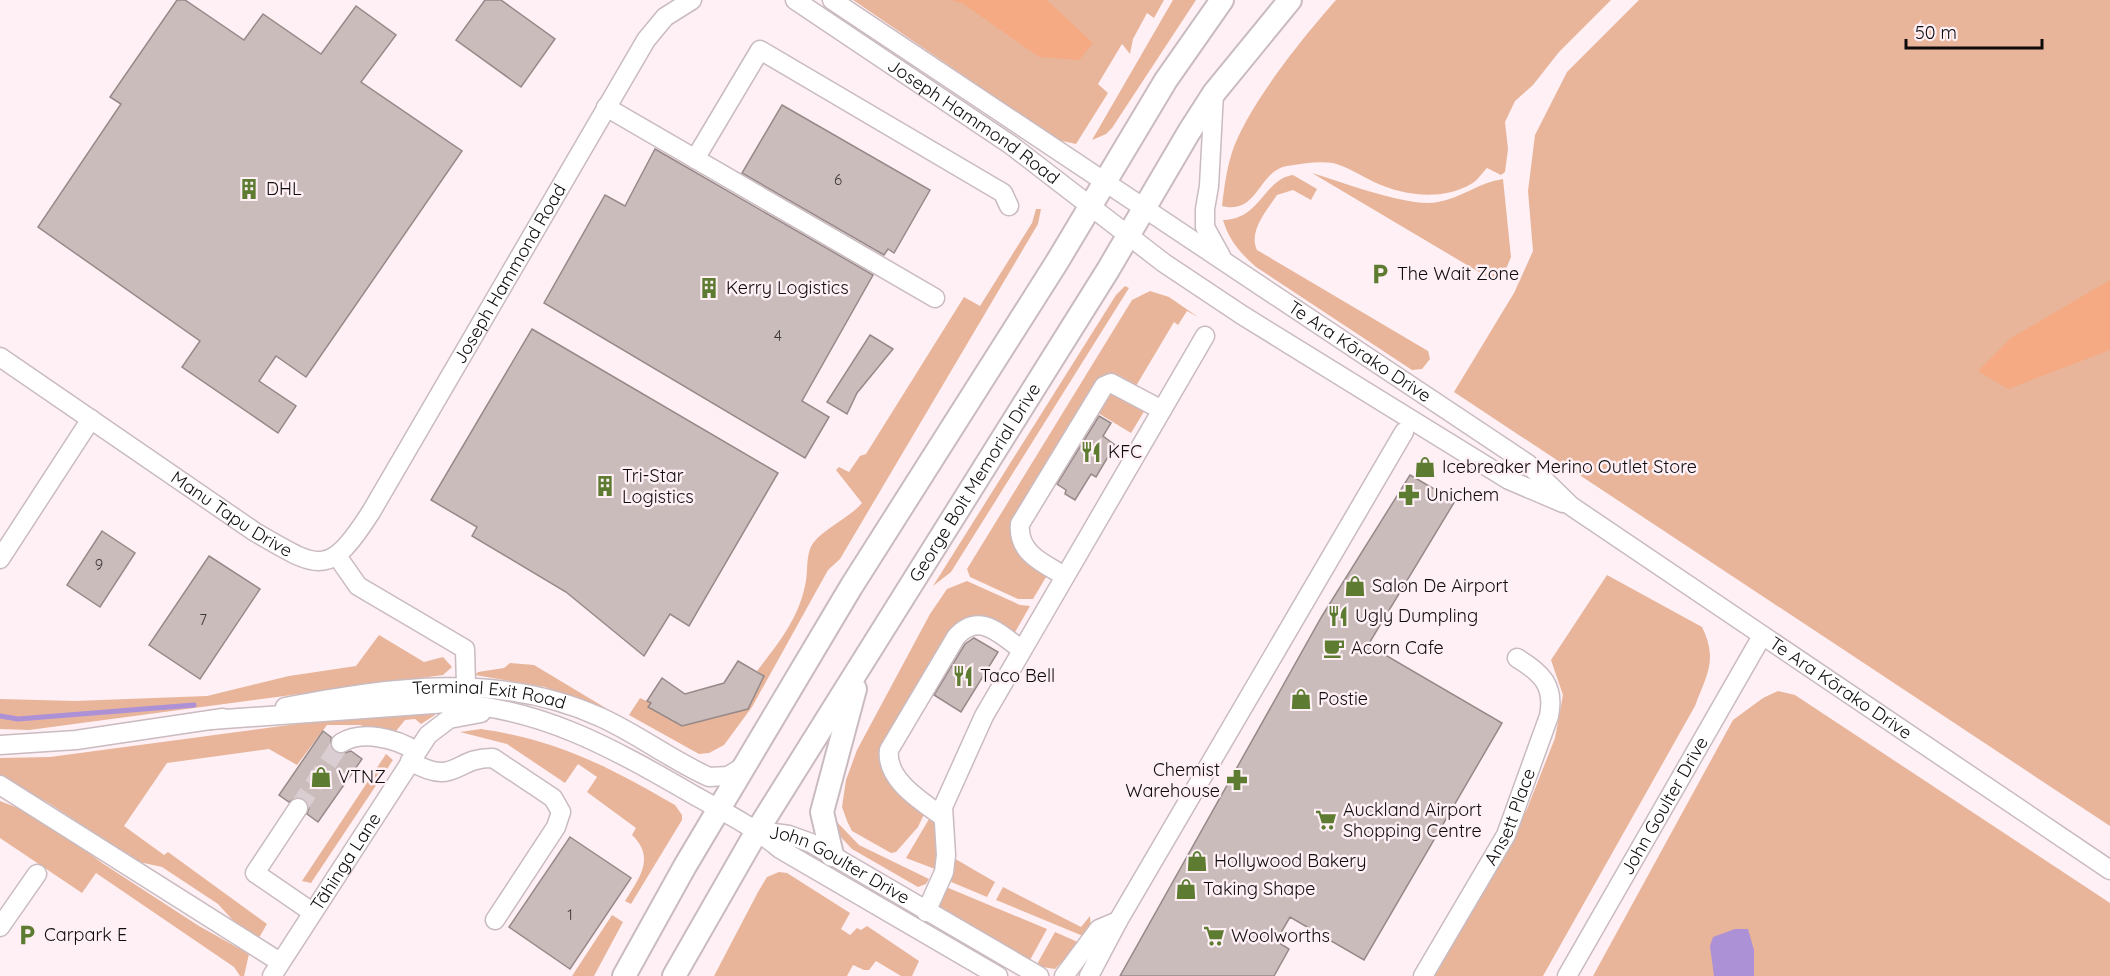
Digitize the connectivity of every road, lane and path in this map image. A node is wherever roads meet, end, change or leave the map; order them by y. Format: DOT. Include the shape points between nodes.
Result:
graph roads {
  1 [pos="692,0"];
  2 [pos="795,0"];
  3 [pos="832,0"];
  4 [pos="1222,0"];
  5 [pos="1290,0"];
  6 [pos="1214,93"];
  7 [pos="606,107"];
  8 [pos="695,159"];
  9 [pos="1105,181"];
  10 [pos="1009,206"];
  11 [pos="1144,206"];
  12 [pos="1091,207"];
  13 [pos="1127,235"];
  14 [pos="1229,267"];
  15 [pos="935,298"];
  16 [pos="1205,336"];
  17 [pos="0,357"];
  18 [pos="1162,410"];
  19 [pos="91,419"];
  20 [pos="1404,432"];
  21 [pos="1571,506"];
  22 [pos="337,556"];
  23 [pos="0,559"];
  24 [pos="1065,576"];
  25 [pos="1762,636"];
  26 [pos="1022,650"];
  27 [pos="1517,658"];
  28 [pos="861,664"];
  29 [pos="466,686"];
  30 [pos="514,714"];
  31 [pos="210,720"];
  32 [pos="340,743"];
  33 [pos="0,746"];
  34 [pos="413,756"];
  35 [pos="748,764"];
  36 [pos="0,785"];
  37 [pos="298,808"];
  38 [pos="719,809"];
  39 [pos="943,817"];
  40 [pos="757,831"];
  41 [pos="832,855"];
  42 [pos="2110,870"];
  43 [pos="37,874"];
  44 [pos="312,912"];
  45 [pos="926,912"];
  46 [pos="495,920"];
  47 [pos="1118,921"];
  48 [pos="0,927"];
  49 [pos="276,969"];
  50 [pos="624,976"];
  51 [pos="674,976"];
  52 [pos="998,976"];
  53 [pos="1039,976"];
  54 [pos="1064,976"];
  55 [pos="1089,976"];
  56 [pos="1424,976"];
  57 [pos="1567,976"];
  1 -- 7 [label="street, Joseph Hammond Road" via="655,27"];
  2 -- 12 [label="street, Joseph Hammond Road" via="1011,145"];
  3 -- 9 [label="street, Joseph Hammond Road"];
  4 -- 9 [label="main road" via="1166,80"];
  5 -- 6 [label="main road, George Bolt Memorial Drive"];
  6 -- 11 [label="main road, George Bolt Memorial Drive"];
  6 -- 14 [label="street" via="1205,227"];
  7 -- 8 [label="street"];
  7 -- 22 [label="street, Joseph Hammond Road" via="371,512 351,543"];
  8 -- 10 [label="street" via="760,50 1003,193"];
  8 -- 15 [label="street"];
  9 -- 11 [label="street, Joseph Hammond Road"];
  9 -- 12 [label="main road"];
  11 -- 13 [label="main road, George Bolt Memorial Drive"];
  11 -- 14 [label="street, Te Ara Kōrako Drive"];
  12 -- 13 [label="street, Joseph Hammond Road"];
  12 -- 35 [label="main road" via="851,587"];
  13 -- 21 [label="street, Te Ara Kōrako Drive" via="1242,315 1509,480"];
  13 -- 28 [label="main road, George Bolt Memorial Drive"];
  14 -- 21 [label="street, Te Ara Kōrako Drive" via="1528,464"];
  16 -- 18 [label="street"];
  17 -- 19 [label="street, Manu Tapu Drive"];
  18 -- 24 [label="street"];
  18 -- 24 [label="street" via="1111,382 1104,386 1020,524 1024,546 1033,557"];
  19 -- 22 [label="street, Manu Tapu Drive" via="295,556 314,561"];
  19 -- 23 [label="street"];
  20 -- 47 [label="street"];
  21 -- 25 [label="street, Te Ara Kōrako Drive"];
  22 -- 29 [label="street" via="358,586 465,649"];
  24 -- 26 [label="street"];
  25 -- 42 [label="street, Te Ara Kōrako Drive"];
  25 -- 57 [label="street, John Goulter Drive"];
  26 -- 39 [label="street" via="960,765 943,807"];
  26 -- 39 [label="street" via="992,628 980,624 965,627 890,750 888,761 894,774"];
  27 -- 56 [label="street, Ansett Place" via="1545,679 1551,698 1549,716 1509,828"];
  28 -- 40 [label="main road, George Bolt Memorial Drive"];
  28 -- 41 [label="main road" via="822,812"];
  29 -- 31 [label="street, Terminal Exit Road" via="342,697"];
  29 -- 35 [label="street, Terminal Exit Road" via="516,691 574,707 623,728 709,777 728,776"];
  30 -- 31 [label="street, Terminal Exit Road" via="447,703"];
  30 -- 34 [label="street, Tāhinga Lane" via="479,712 449,719 431,732"];
  30 -- 38 [label="street, Terminal Exit Road" via="592,738"];
  31 -- 33 [label="street, Terminal Exit Road" via="76,740"];
  32 -- 34 [label="street" via="362,736 402,742"];
  34 -- 44 [label="street, Tāhinga Lane"];
  34 -- 46 [label="street" via="427,771 442,774 482,758 493,758 553,798 561,812 556,827"];
  35 -- 38 [label="main road"];
  36 -- 49 [label="street"];
  37 -- 44 [label="street" via="255,873"];
  38 -- 40 [label="street, Terminal Exit Road"];
  38 -- 50 [label="main road"];
  39 -- 45 [label="street" via="944,872"];
  40 -- 41 [label="street, John Goulter Drive" via="803,840"];
  40 -- 51 [label="main road, George Bolt Memorial Drive"];
  40 -- 52 [label="street, John Goulter Drive" via="780,849"];
  41 -- 45 [label="street, John Goulter Drive"];
  43 -- 48 [label="street"];
  44 -- 49 [label="street, Tāhinga Lane"];
  45 -- 53 [label="street, John Goulter Drive"];
  47 -- 54 [label="street" via="1099,929"];
  47 -- 55 [label="street"];
}
